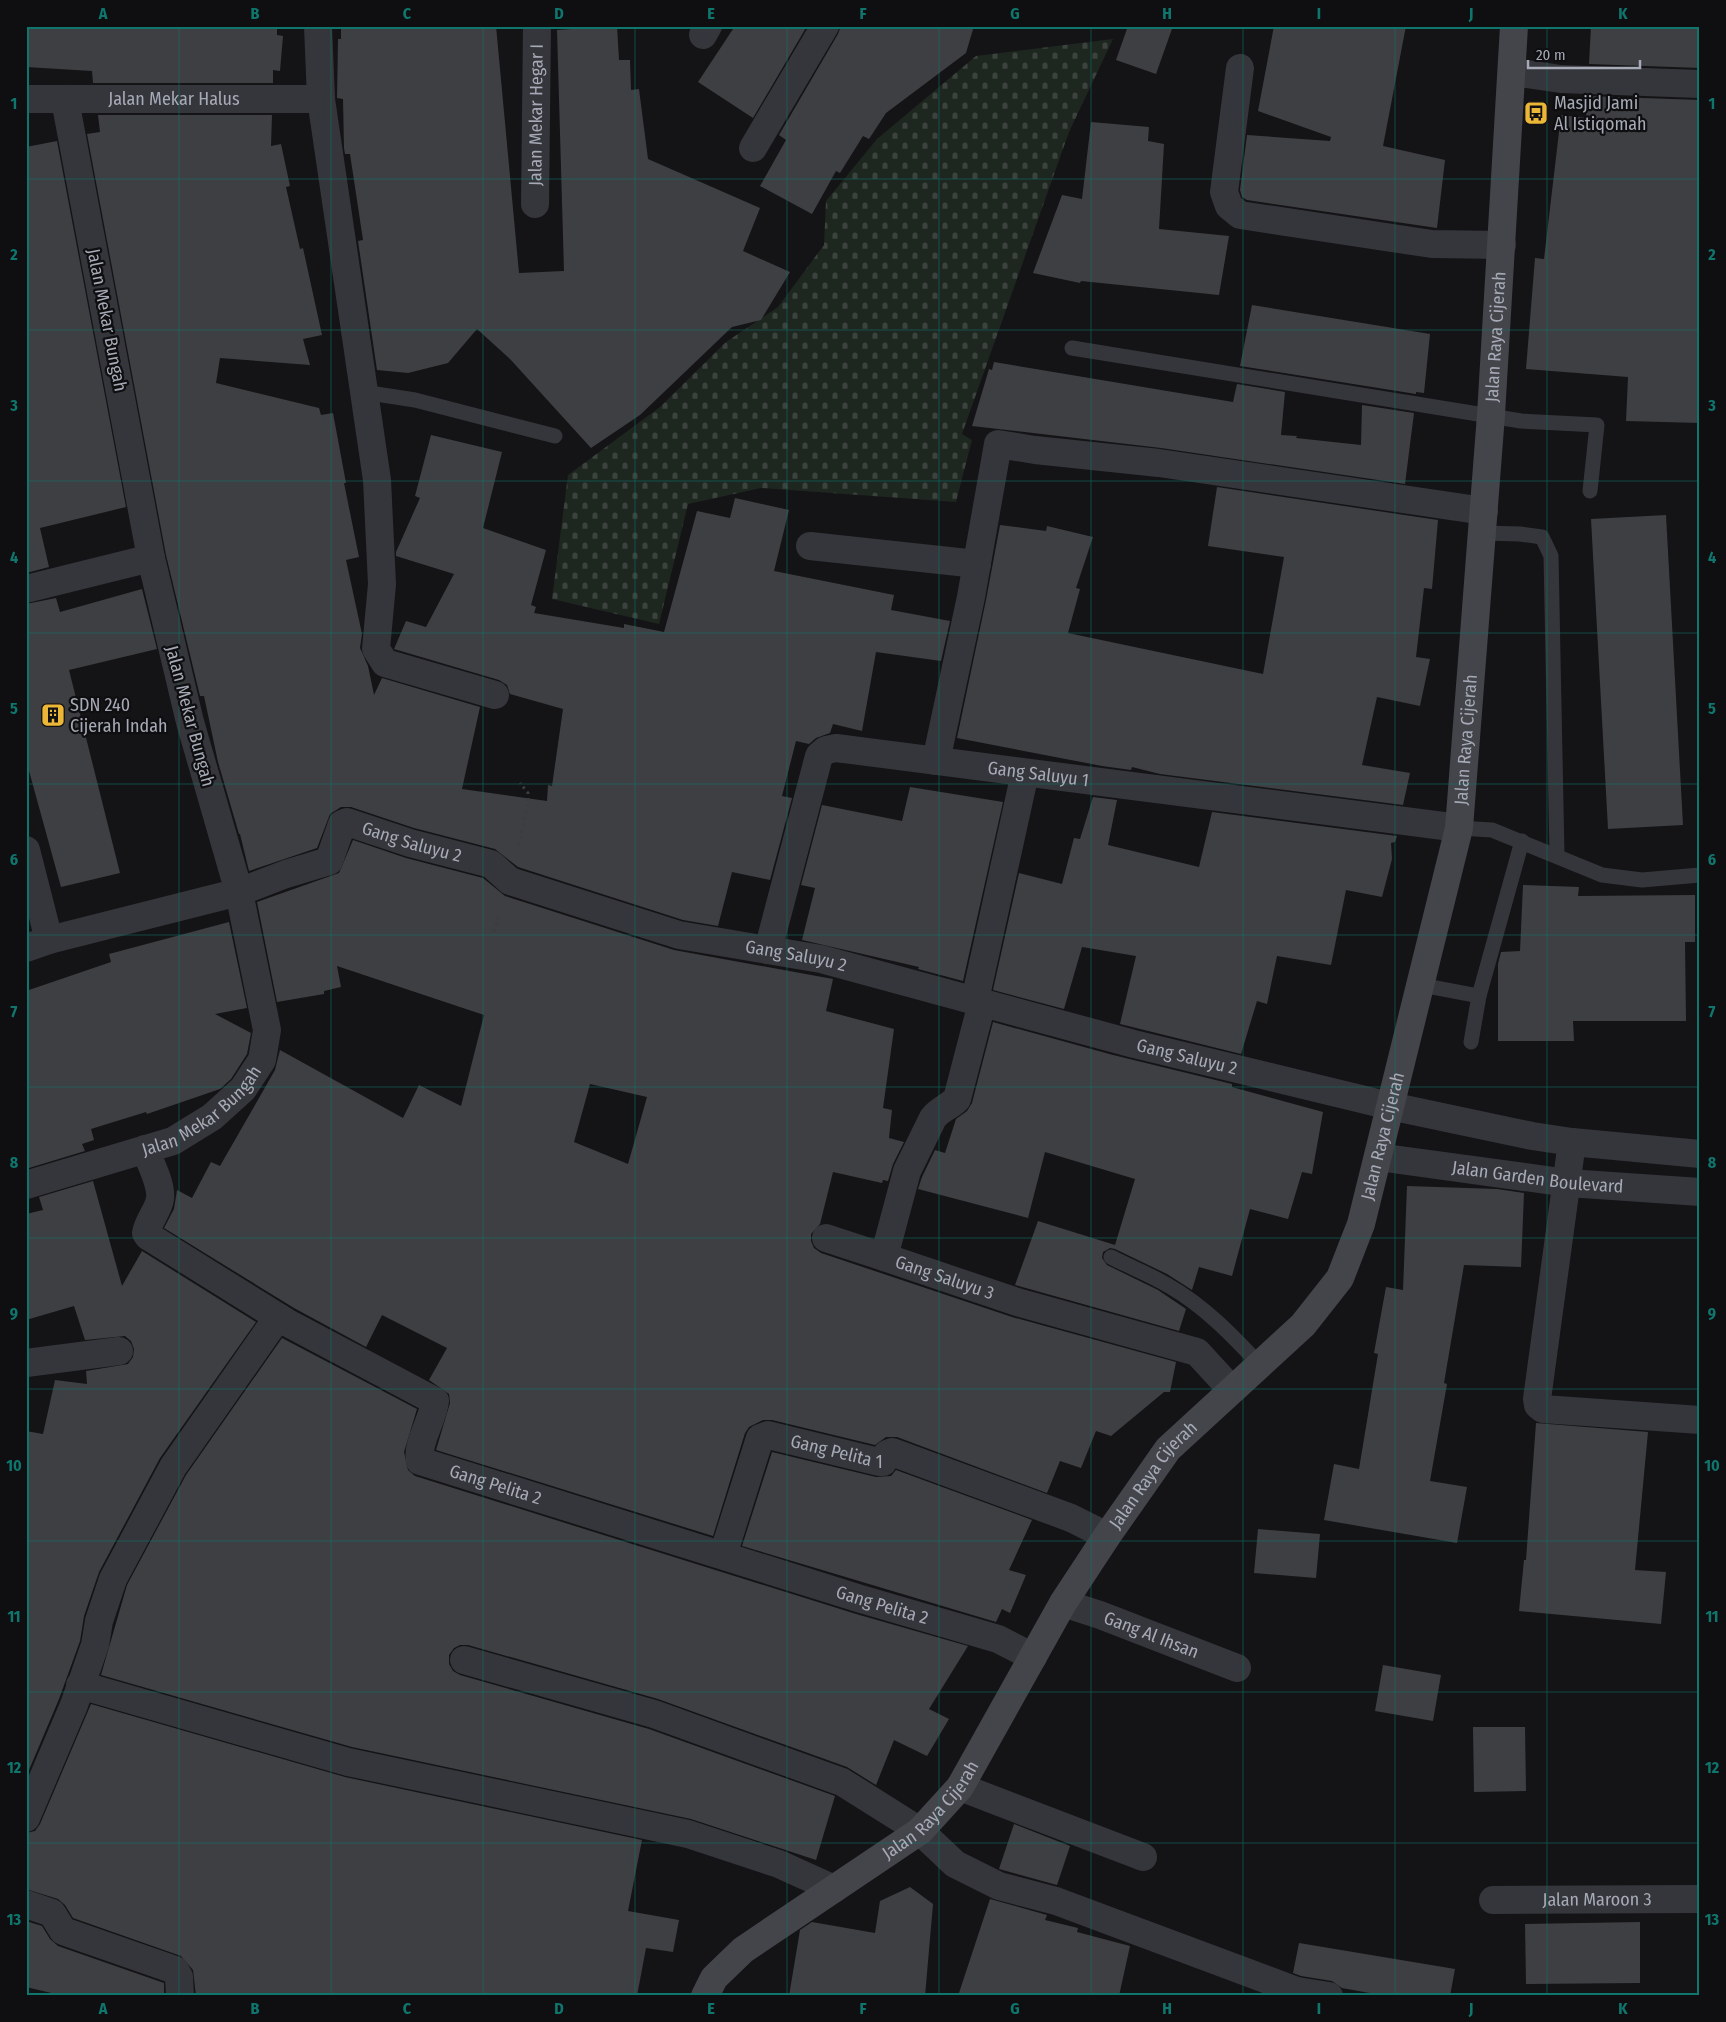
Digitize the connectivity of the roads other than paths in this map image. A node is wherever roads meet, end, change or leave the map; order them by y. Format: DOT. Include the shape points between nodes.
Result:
graph roads {
  1 [pos="318,26"];
  2 [pos="537,26"];
  3 [pos="825,26"];
  4 [pos="1514,26"];
  5 [pos="1240,68"];
  6 [pos="1513,72"];
  7 [pos="1700,84"];
  8 [pos="26,99"];
  9 [pos="321,99"];
  10 [pos="65,100"];
  11 [pos="753,148"];
  12 [pos="535,204"];
  13 [pos="1502,245"];
  14 [pos="1072,348"];
  15 [pos="363,392"];
  16 [pos="1491,415"];
  17 [pos="555,436"];
  18 [pos="1590,491"];
  19 [pos="1484,522"];
  20 [pos="810,546"];
  21 [pos="151,558"];
  22 [pos="977,564"];
  23 [pos="26,589"];
  24 [pos="494,695"];
  25 [pos="936,761"];
  26 [pos="1025,773"];
  27 [pos="1459,828"];
  28 [pos="1522,841"];
  29 [pos="26,850"];
  30 [pos="1557,855"];
  31 [pos="1700,875"];
  32 [pos="239,892"];
  33 [pos="38,944"];
  34 [pos="768,950"];
  35 [pos="1421,985"];
  36 [pos="1479,996"];
  37 [pos="979,1001"];
  38 [pos="1471,1042"];
  39 [pos="1390,1106"];
  40 [pos="1572,1142"];
  41 [pos="145,1149"];
  42 [pos="1700,1154"];
  43 [pos="1378,1157"];
  44 [pos="1568,1183"];
  45 [pos="26,1184"];
  46 [pos="1700,1192"];
  47 [pos="826,1238"];
  48 [pos="884,1257"];
  49 [pos="1110,1257"];
  50 [pos="278,1317"];
  51 [pos="119,1351"];
  52 [pos="26,1363"];
  53 [pos="1259,1364"];
  54 [pos="1232,1390"];
  55 [pos="1700,1420"];
  56 [pos="1107,1536"];
  57 [pos="723,1555"];
  58 [pos="1063,1603"];
  59 [pos="1033,1657"];
  60 [pos="464,1660"];
  61 [pos="1237,1668"];
  62 [pos="80,1685"];
  63 [pos="960,1787"];
  64 [pos="26,1818"];
  65 [pos="920,1831"];
  66 [pos="1143,1857"];
  67 [pos="834,1889"];
  68 [pos="1700,1898"];
  69 [pos="1493,1900"];
  70 [pos="26,1904"];
  71 [pos="1297,1993"];
  72 [pos="180,1996"];
  73 [pos="705,1996"];
  74 [pos="1329,1996"];
  1 -- 9 [label="street"];
  2 -- 12 [label="street, Jalan Mekar Hegar I"];
  3 -- 11 [label="street"];
  4 -- 6 [label="main road, Jalan Raya Cijerah"];
  5 -- 13 [label="street" via="1224,192 1229,206 1240,215 1432,244"];
  6 -- 7 [label="street" via="1561,80"];
  6 -- 13 [label="main road, Jalan Raya Cijerah"];
  8 -- 10 [label="street, Jalan Mekar Halus"];
  9 -- 10 [label="street, Jalan Mekar Halus"];
  9 -- 15 [label="street"];
  10 -- 21 [label="street, Jalan Mekar Bungah"];
  13 -- 16 [label="main road, Jalan Raya Cijerah"];
  14 -- 16 [label="lane"];
  15 -- 17 [label="lane" via="415,400"];
  15 -- 24 [label="street" via="377,480 382,584 375,641 377,652 385,663"];
  16 -- 18 [label="lane" via="1521,421 1597,425"];
  16 -- 19 [label="main road, Jalan Raya Cijerah"];
  19 -- 22 [label="street" via="1159,463 998,444"];
  19 -- 27 [label="main road, Jalan Raya Cijerah"];
  19 -- 30 [label="lane" via="1520,534 1542,537 1551,556"];
  20 -- 22 [label="street"];
  21 -- 23 [label="street"];
  21 -- 32 [label="street, Jalan Mekar Bungah" via="190,722"];
  22 -- 25 [label="street"];
  25 -- 26 [label="street, Gang Saluyu 1"];
  25 -- 34 [label="street, Gang Saluyu 1" via="836,748 819,756"];
  26 -- 27 [label="street, Gang Saluyu 1"];
  26 -- 37 [label="street, Gang Saluyu 3"];
  27 -- 28 [label="lane" via="1492,830"];
  27 -- 35 [label="main road, Jalan Raya Cijerah"];
  28 -- 30 [label="lane"];
  28 -- 36 [label="lane"];
  29 -- 33 [label="street"];
  30 -- 31 [label="lane" via="1602,875 1642,880"];
  32 -- 33 [label="street"];
  32 -- 34 [label="street, Gang Saluyu 2" via="329,861 342,824 347,822 410,843 492,864 510,881 679,935"];
  32 -- 41 [label="street, Jalan Mekar Bungah" via="267,1030 262,1060 243,1089 212,1117 173,1140"];
  34 -- 37 [label="street, Gang Saluyu 2" via="821,959"];
  35 -- 36 [label="lane"];
  35 -- 39 [label="main road, Jalan Raya Cijerah"];
  36 -- 38 [label="lane"];
  37 -- 39 [label="street, Gang Saluyu 2" via="1134,1044"];
  37 -- 48 [label="street, Gang Saluyu 3" via="957,1099 933,1118 907,1171"];
  39 -- 40 [label="street"];
  39 -- 43 [label="main road, Jalan Raya Cijerah"];
  40 -- 42 [label="street"];
  40 -- 44 [label="street"];
  41 -- 45 [label="street, Jalan Mekar Bungah"];
  41 -- 50 [label="street, Gang Pelita 2" via="160,1200 148,1224 148,1236"];
  43 -- 44 [label="street, Jalan Garden Boulevard"];
  43 -- 53 [label="main road, Jalan Raya Cijerah" via="1361,1224 1340,1278 1304,1325"];
  44 -- 46 [label="street, Jalan Garden Boulevard"];
  44 -- 55 [label="street" via="1538,1405 1543,1409"];
  47 -- 48 [label="street"];
  48 -- 54 [label="street, Gang Saluyu 3" via="1017,1302 1197,1352"];
  49 -- 53 [label="lane" via="1170,1286 1206,1312"];
  50 -- 57 [label="street, Gang Pelita 2" via="435,1401 434,1414 418,1453 420,1461"];
  50 -- 62 [label="street" via="173,1467 113,1579"];
  51 -- 52 [label="street"];
  53 -- 54 [label="main road, Jalan Raya Cijerah"];
  54 -- 56 [label="main road, Jalan Raya Cijerah" via="1168,1449"];
  56 -- 57 [label="street, Gang Pelita 1" via="1071,1518 892,1452 879,1462 768,1435 760,1438"];
  56 -- 58 [label="main road, Jalan Raya Cijerah"];
  57 -- 59 [label="street, Gang Pelita 2" via="998,1639"];
  58 -- 59 [label="main road, Jalan Raya Cijerah"];
  58 -- 61 [label="street, Gang Al Ihsan"];
  59 -- 63 [label="main road, Jalan Raya Cijerah"];
  60 -- 65 [label="street" via="654,1714 842,1782"];
  62 -- 64 [label="street"];
  62 -- 67 [label="street" via="348,1762 688,1834 780,1864"];
  63 -- 65 [label="main road, Jalan Raya Cijerah"];
  63 -- 66 [label="street"];
  65 -- 67 [label="main road, Jalan Raya Cijerah"];
  65 -- 71 [label="street" via="955,1864 999,1886 1056,1901"];
  67 -- 73 [label="main road, Jalan Raya Cijerah" via="743,1950 714,1978"];
  68 -- 69 [label="street, Jalan Maroon 3"];
  70 -- 72 [label="street" via="52,1913 63,1930 175,1970 179,1977"];
  71 -- 74 [label="street"];
}
